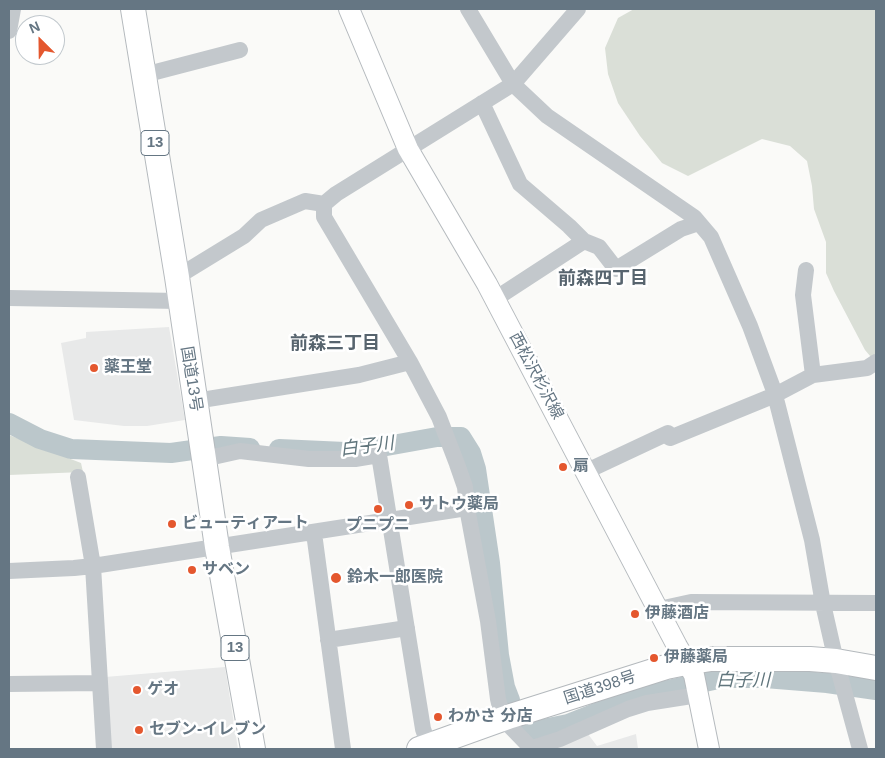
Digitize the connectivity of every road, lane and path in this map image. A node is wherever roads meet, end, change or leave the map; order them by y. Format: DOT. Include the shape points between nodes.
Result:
graph roads {
  1 [pos="13,9"];
  2 [pos="133,9"];
  3 [pos="349,9"];
  4 [pos="468,9"];
  5 [pos="578,9"];
  6 [pos="9,31"];
  7 [pos="240,50"];
  8 [pos="144,75"];
  9 [pos="513,84"];
  10 [pos="482,103"];
  11 [pos="408,149"];
  12 [pos="324,204"];
  13 [pos="700,223"];
  14 [pos="584,241"];
  15 [pos="806,270"];
  16 [pos="176,277"];
  17 [pos="9,298"];
  18 [pos="495,299"];
  19 [pos="179,301"];
  20 [pos="410,362"];
  21 [pos="873,368"];
  22 [pos="813,375"];
  23 [pos="775,395"];
  24 [pos="195,401"];
  25 [pos="202,448"];
  26 [pos="587,472"];
  27 [pos="78,477"];
  28 [pos="467,508"];
  29 [pos="390,521"];
  30 [pos="314,533"];
  31 [pos="217,547"];
  32 [pos="93,566"];
  33 [pos="9,571"];
  34 [pos="876,602"];
  35 [pos="823,604"];
  36 [pos="658,609"];
  37 [pos="407,628"];
  38 [pos="328,640"];
  39 [pos="837,666"];
  40 [pos="876,668"];
  41 [pos="694,681"];
  42 [pos="99,683"];
  43 [pos="9,684"];
  44 [pos="503,719"];
  45 [pos="426,748"];
  46 [pos="104,749"];
  47 [pos="253,749"];
  48 [pos="343,749"];
  49 [pos="532,749"];
  50 [pos="709,749"];
  51 [pos="860,749"];
  1 -- 6 [label="street"];
  2 -- 8 [label="highway, 国道13号 / 13"];
  3 -- 11 [label="main road, 西松沢杉沢線"];
  4 -- 9 [label="street"];
  5 -- 9 [label="street"];
  7 -- 8 [label="street"];
  8 -- 16 [label="highway, 国道13号 / 13"];
  9 -- 10 [label="street"];
  9 -- 13 [label="street" via="547,116"];
  10 -- 11 [label="street"];
  10 -- 14 [label="street" via="520,184"];
  11 -- 12 [label="street"];
  11 -- 18 [label="main road, 西松沢杉沢線"];
  12 -- 16 [label="street" via="305,200 261,220 244,236"];
  12 -- 20 [label="street" via="324,217"];
  13 -- 14 [label="street" via="681,229 616,269 600,247"];
  13 -- 23 [label="street" via="711,236 750,326"];
  14 -- 18 [label="street"];
  15 -- 22 [label="street" via="803,295"];
  16 -- 19 [label="highway, 国道13号 / 13"];
  17 -- 19 [label="street"];
  18 -- 26 [label="main road, 西松沢杉沢線"];
  19 -- 24 [label="highway, 国道13号 / 13"];
  20 -- 24 [label="street" via="359,375"];
  20 -- 28 [label="street" via="452,450 465,486"];
  21 -- 22 [label="street"];
  22 -- 23 [label="street"];
  23 -- 26 [label="street" via="670,438 668,433"];
  23 -- 35 [label="street" via="812,540"];
  24 -- 25 [label="highway, 国道13号 / 13"];
  25 -- 29 [label="street" via="308,459 355,459 379,455"];
  25 -- 31 [label="highway, 国道13号 / 13"];
  26 -- 36 [label="main road, 西松沢杉沢線"];
  27 -- 32 [label="street"];
  28 -- 29 [label="street"];
  28 -- 44 [label="street"];
  29 -- 30 [label="street"];
  29 -- 37 [label="street"];
  30 -- 31 [label="street"];
  30 -- 38 [label="street"];
  31 -- 32 [label="street"];
  31 -- 47 [label="highway, 国道13号 / 13"];
  32 -- 33 [label="street"];
  32 -- 42 [label="street"];
  34 -- 35 [label="street"];
  35 -- 36 [label="street" via="690,602"];
  35 -- 39 [label="street"];
  36 -- 41 [label="main road, 西松沢杉沢線"];
  37 -- 38 [label="street"];
  37 -- 45 [label="street"];
  38 -- 48 [label="street"];
  39 -- 40 [label="highway, 国道398号"];
  39 -- 41 [label="highway, 国道398号" via="720,659"];
  39 -- 51 [label="street"];
  41 -- 44 [label="highway, 国道398号" via="666,667"];
  41 -- 49 [label="street"];
  41 -- 50 [label="main road, 西松沢杉沢線"];
  42 -- 43 [label="street"];
  42 -- 46 [label="street"];
  44 -- 45 [label="highway, 国道398号"];
  44 -- 49 [label="street"];
}
